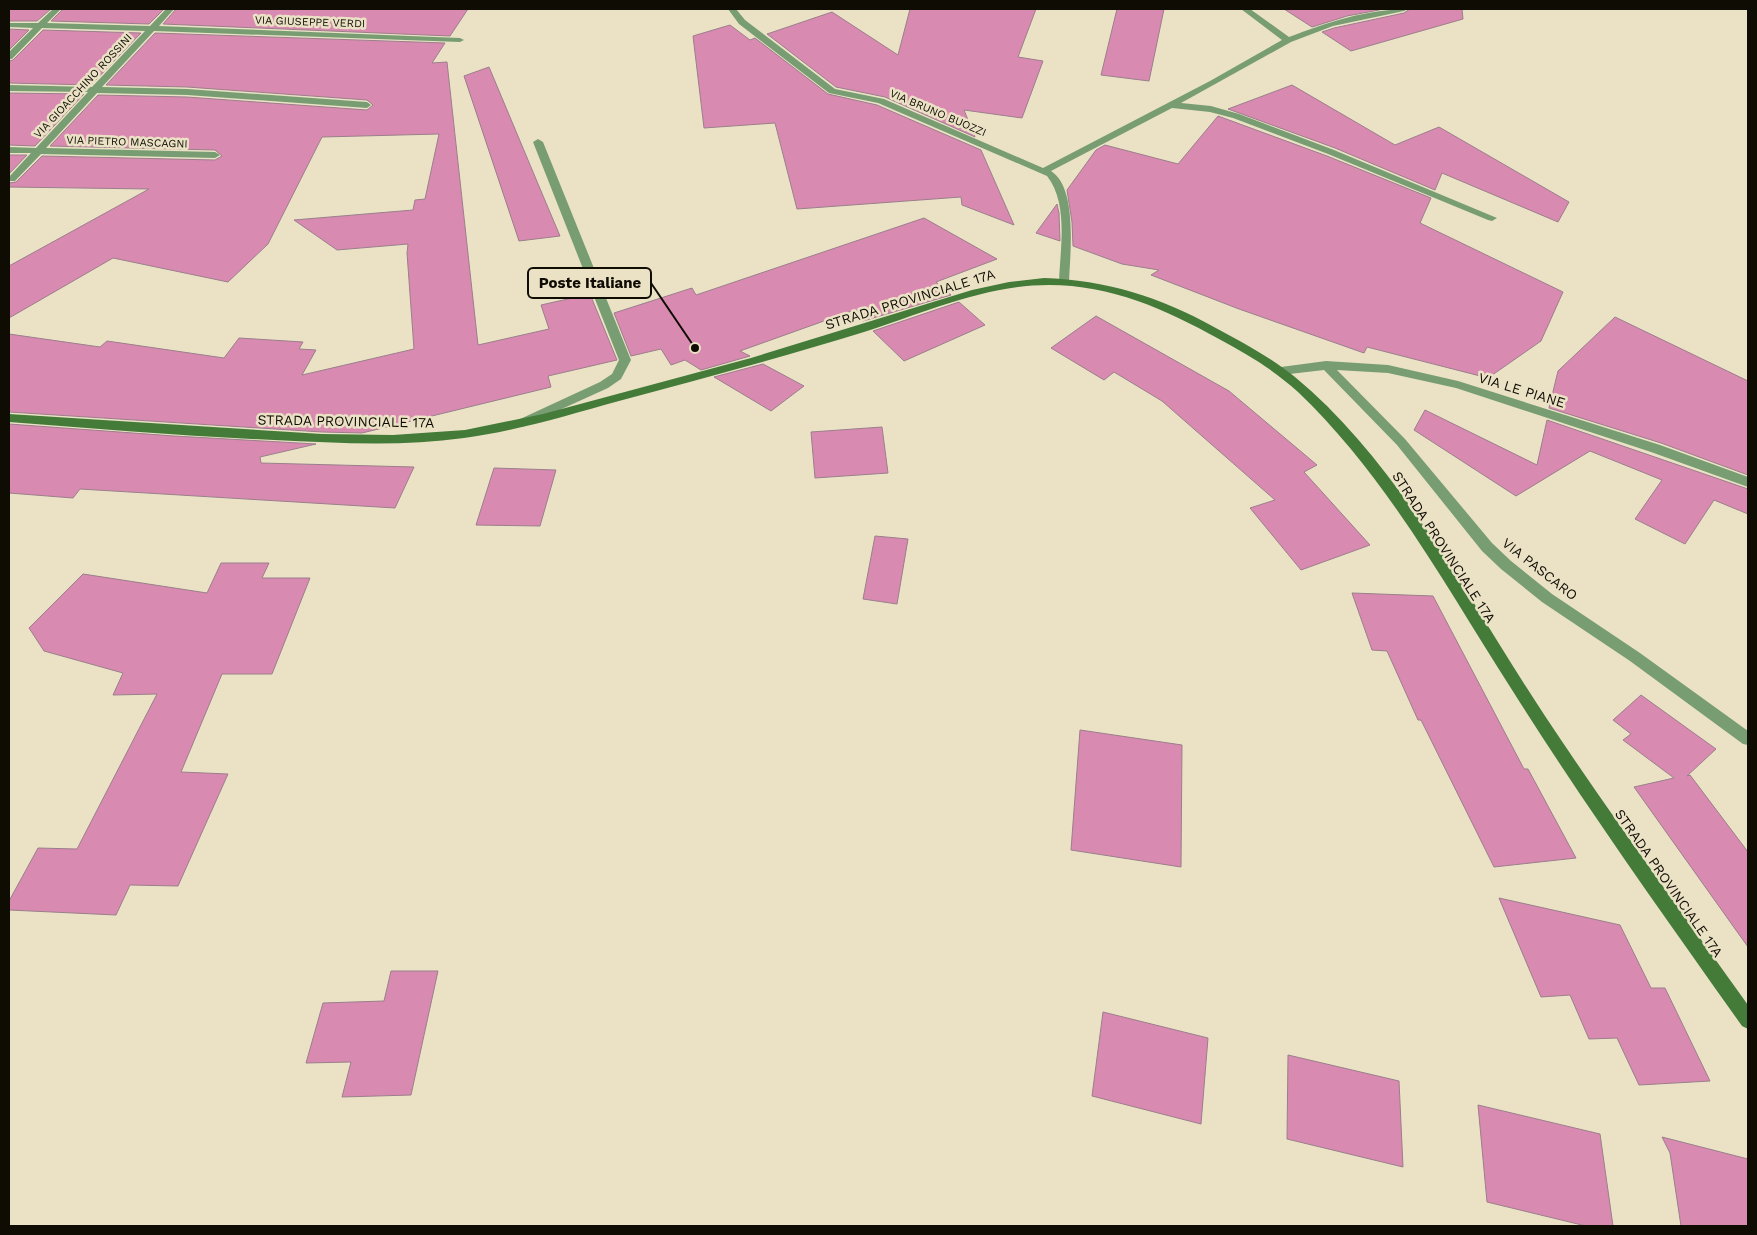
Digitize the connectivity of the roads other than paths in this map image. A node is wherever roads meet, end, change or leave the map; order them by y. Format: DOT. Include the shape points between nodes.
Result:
graph roads {
  1 [pos="57,9"];
  2 [pos="170,9"];
  3 [pos="735,9"];
  4 [pos="1245,9"];
  5 [pos="1404,9"];
  6 [pos="1370,12"];
  7 [pos="9,25"];
  8 [pos="40,26"];
  9 [pos="152,28"];
  10 [pos="460,40"];
  11 [pos="1288,40"];
  12 [pos="9,57"];
  13 [pos="9,88"];
  14 [pos="95,89"];
  15 [pos="367,105"];
  16 [pos="1170,106"];
  17 [pos="538,142"];
  18 [pos="9,150"];
  19 [pos="39,150"];
  20 [pos="215,155"];
  21 [pos="1044,171"];
  22 [pos="12,179"];
  23 [pos="1492,218"];
  24 [pos="1064,282"];
  25 [pos="1326,365"];
  26 [pos="1281,371"];
  27 [pos="9,418"];
  28 [pos="521,423"];
  29 [pos="1748,482"];
  30 [pos="1748,739"];
  31 [pos="1748,1020"];
  1 -- 8 [label="street"];
  2 -- 9 [label="street, VIA GIOACCHINO ROSSINI"];
  3 -- 21 [label="street, VIA BRUNO BUOZZI" via="742,22 832,91 881,101"];
  4 -- 11 [label="street"];
  5 -- 6 [label="street"];
  6 -- 11 [label="street"];
  7 -- 8 [label="street, VIA GIUSEPPE VERDI"];
  8 -- 9 [label="street, VIA GIUSEPPE VERDI"];
  8 -- 12 [label="street"];
  9 -- 10 [label="street, VIA GIUSEPPE VERDI"];
  9 -- 14 [label="street, VIA GIOACCHINO ROSSINI"];
  11 -- 16 [label="street"];
  13 -- 14 [label="street"];
  14 -- 15 [label="street" via="180,91"];
  14 -- 19 [label="street, VIA GIOACCHINO ROSSINI"];
  16 -- 21 [label="street"];
  16 -- 23 [label="street" via="1236,116"];
  17 -- 28 [label="street" via="625,360 617,376 604,385"];
  18 -- 19 [label="street, VIA PIETRO MASCAGNI"];
  19 -- 20 [label="street, VIA PIETRO MASCAGNI"];
  19 -- 22 [label="street, VIA GIOACCHINO ROSSINI"];
  21 -- 24 [label="street, VIA BRUNO BUOZZI" via="1054,178 1061,192"];
  24 -- 26 [label="main road, STRADA PROVINCIALE 17A" via="1119,290 1164,305"];
  24 -- 28 [label="main road, STRADA PROVINCIALE 17A" via="1022,283 979,292 776,356"];
  25 -- 26 [label="street, VIA LE PIANE"];
  25 -- 29 [label="street, VIA LE PIANE" via="1375,366 1426,376 1673,454"];
  25 -- 30 [label="street, VIA PASCARO" via="1401,442 1506,565 1547,598"];
  26 -- 31 [label="main road, STRADA PROVINCIALE 17A" via="1324,412 1384,482 1554,743"];
  27 -- 28 [label="main road, STRADA PROVINCIALE 17A" via="230,434 401,439 457,435"];
}
